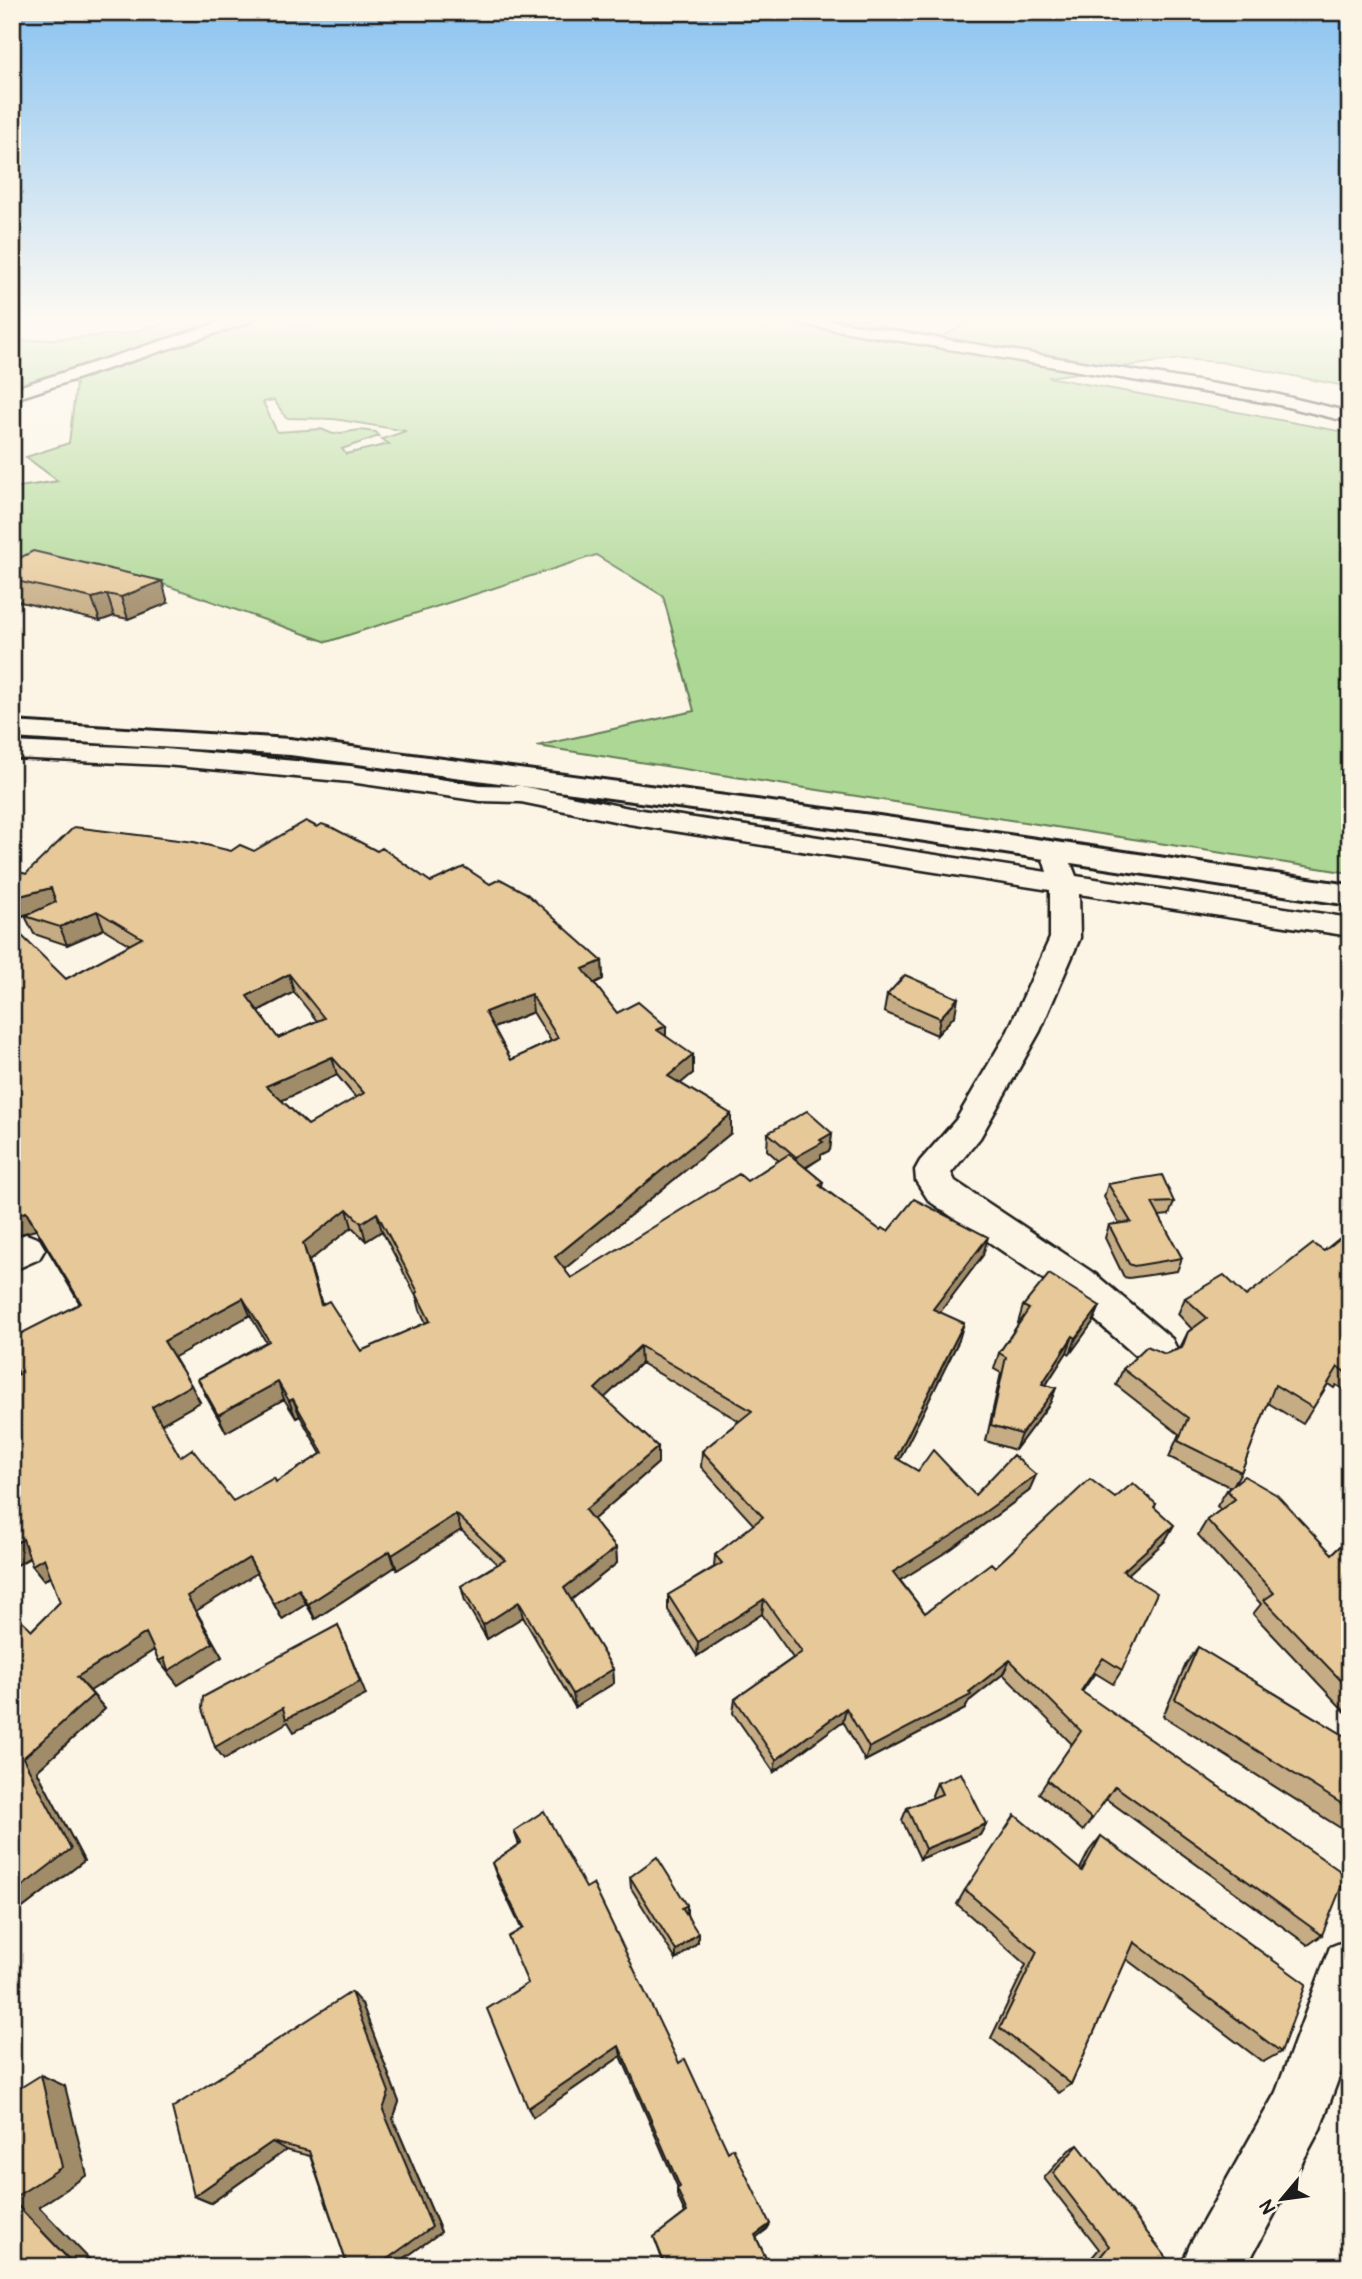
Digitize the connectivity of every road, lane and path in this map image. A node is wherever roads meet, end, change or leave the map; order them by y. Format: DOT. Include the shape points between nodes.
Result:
graph roads {
  1 [pos="12,730"];
  2 [pos="12,750"];
  3 [pos="1054,849"];
  4 [pos="1064,882"];
  5 [pos="1350,895"];
  6 [pos="1350,927"];
  7 [pos="1158,1352"];
  8 [pos="1350,1967"];
  9 [pos="1212,2267"];
  1 -- 3 [label="main road" via="290,747"];
  2 -- 4 [label="street" via="165,757 521,794 629,816"];
  3 -- 4 [label="street"];
  3 -- 5 [label="main road"];
  4 -- 6 [label="street"];
  4 -- 7 [label="street" via="1065,938 1024,1031 968,1129 933,1170 934,1181 1122,1316"];
  8 -- 9 [label="street" via="1299,2108"];
}
